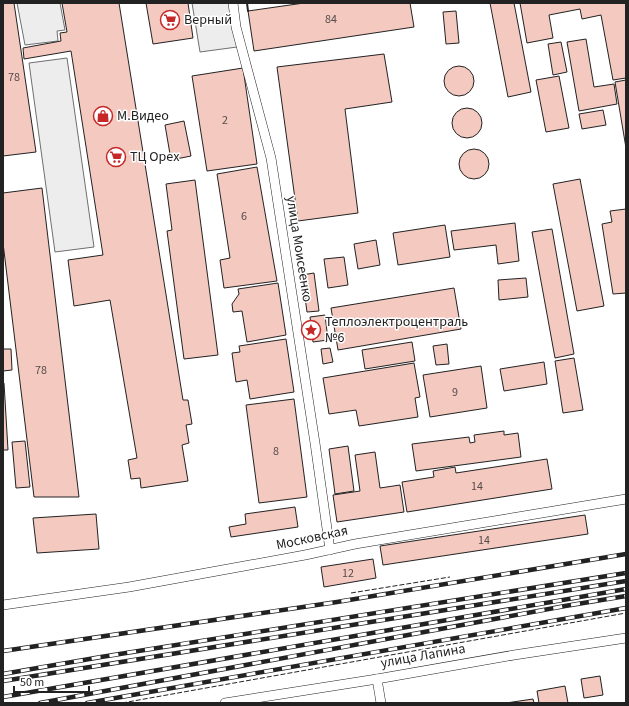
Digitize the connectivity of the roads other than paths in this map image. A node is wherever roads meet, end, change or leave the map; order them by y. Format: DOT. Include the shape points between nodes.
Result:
graph roads {
  1 [pos="233,3"];
  2 [pos="626,499"];
  3 [pos="330,550"];
  4 [pos="3,605"];
  5 [pos="626,638"];
  6 [pos="377,679"];
  7 [pos="225,703"];
  8 [pos="381,703"];
  1 -- 3 [label="street, улица Моисеенко" via="236,27 271,158"];
  2 -- 3 [label="street, Московская"];
  3 -- 4 [label="street, Московская" via="129,587"];
  5 -- 6 [label="street, улица Лапина"];
  6 -- 7 [label="street, улица Лапина"];
  6 -- 8 [label="street"];
}
